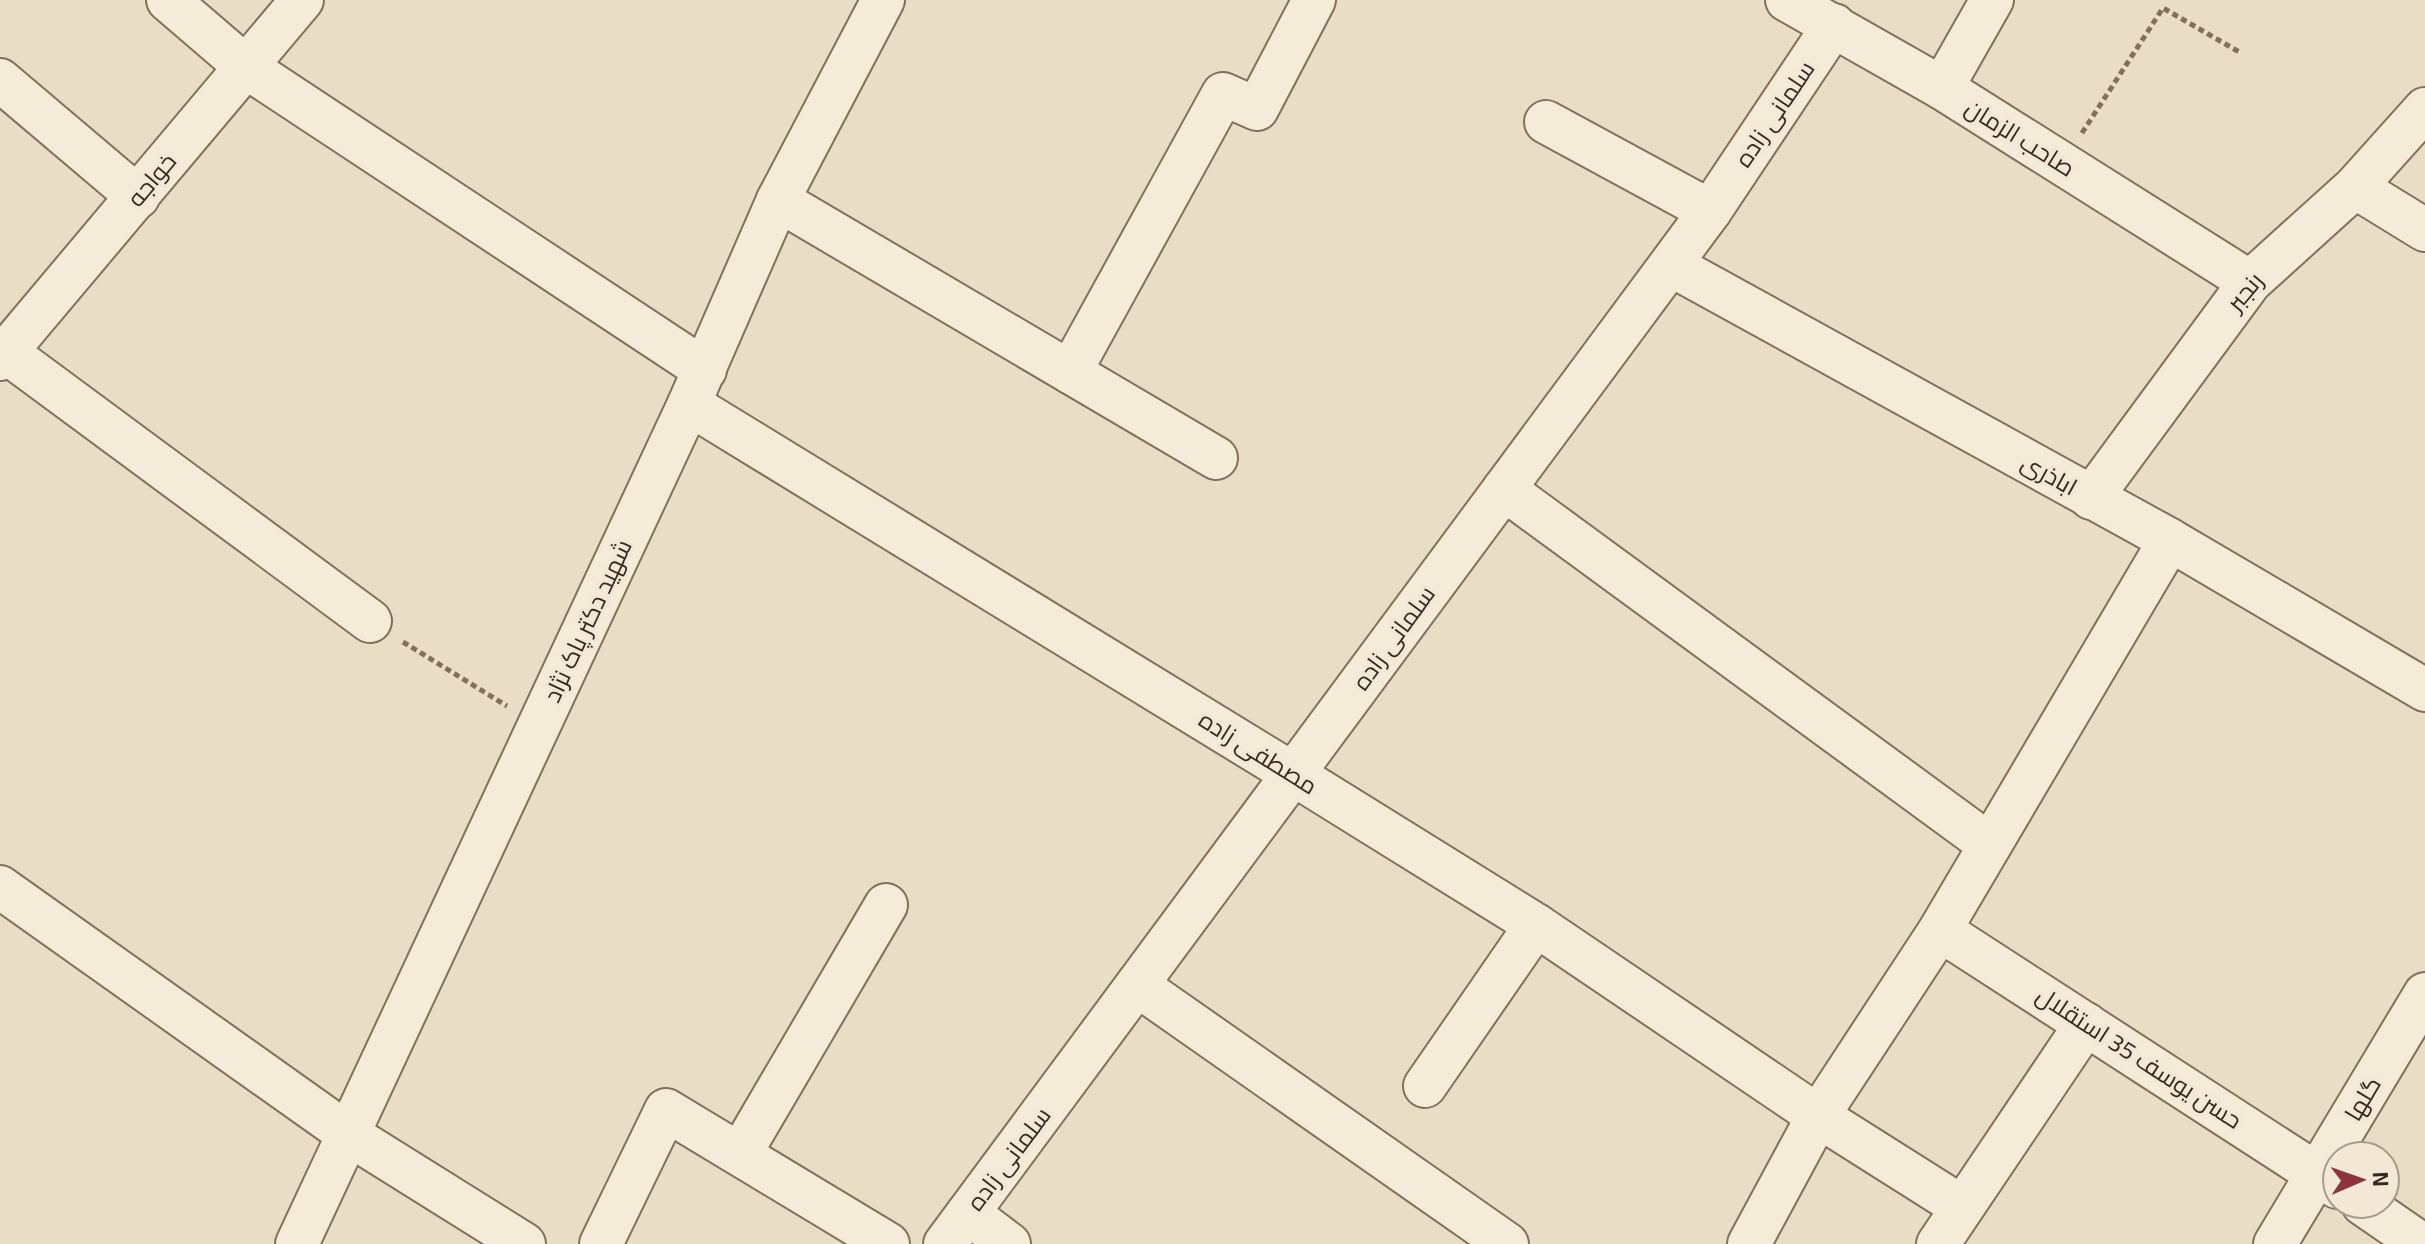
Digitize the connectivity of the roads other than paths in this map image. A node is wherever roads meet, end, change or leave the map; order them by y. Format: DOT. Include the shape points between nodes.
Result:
graph roads {
  1 [pos="168,0"];
  2 [pos="302,0"];
  3 [pos="883,0"];
  4 [pos="1314,0"];
  5 [pos="1787,0"];
  6 [pos="1992,0"];
  7 [pos="1834,25"];
  8 [pos="246,67"];
  9 [pos="0,80"];
  10 [pos="1942,88"];
  11 [pos="2425,109"];
  12 [pos="1546,122"];
  13 [pos="2355,187"];
  14 [pos="138,197"];
  15 [pos="778,200"];
  16 [pos="1710,211"];
  17 [pos="2425,230"];
  18 [pos="1671,265"];
  19 [pos="2250,282"];
  20 [pos="3,356"];
  21 [pos="1070,372"];
  22 [pos="697,387"];
  23 [pos="1216,458"];
  24 [pos="1504,489"];
  25 [pos="2091,498"];
  26 [pos="2170,540"];
  27 [pos="370,621"];
  28 [pos="2425,690"];
  29 [pos="1293,774"];
  30 [pos="1990,845"];
  31 [pos="0,887"];
  32 [pos="886,905"];
  33 [pos="1536,925"];
  34 [pos="1940,930"];
  35 [pos="1137,985"];
  36 [pos="2425,994"];
  37 [pos="2086,1024"];
  38 [pos="1425,1086"];
  39 [pos="1818,1116"];
  40 [pos="348,1134"];
  41 [pos="2348,1140"];
  42 [pos="740,1154"];
  43 [pos="2321,1176"];
  44 [pos="2321,1187"];
  45 [pos="1962,1207"];
  46 [pos="2386,1220"];
  47 [pos="957,1229"];
  48 [pos="297,1244"];
  49 [pos="524,1244"];
  50 [pos="601,1244"];
  51 [pos="888,1244"];
  52 [pos="1009,1244"];
  53 [pos="1507,1244"];
  54 [pos="1749,1244"];
  55 [pos="1938,1244"];
  56 [pos="2275,1244"];
  57 [pos="2421,1244"];
  1 -- 8 [label="street, مصطفی زاده"];
  2 -- 8 [label="street, خواجه"];
  3 -- 15 [label="street, شهید دکتر پاک نژاد"];
  4 -- 21 [label="street" via="1257,109 1223,94"];
  5 -- 7 [label="street, صاحب الزمان"];
  6 -- 10 [label="street"];
  7 -- 10 [label="street, صاحب الزمان"];
  7 -- 16 [label="street, سلمانی زاده"];
  8 -- 14 [label="street, خواجه"];
  8 -- 22 [label="street, مصطفی زاده"];
  9 -- 14 [label="street"];
  10 -- 19 [label="street, صاحب الزمان"];
  11 -- 13 [label="street, رنجبر"];
  12 -- 16 [label="street"];
  13 -- 17 [label="street"];
  13 -- 19 [label="street, رنجبر"];
  14 -- 20 [label="street, خواجه"];
  15 -- 21 [label="street"];
  15 -- 22 [label="street, شهید دکتر پاک نژاد"];
  16 -- 18 [label="street, سلمانی زاده"];
  18 -- 24 [label="street, سلمانی زاده"];
  18 -- 25 [label="street, اباذری"];
  19 -- 25 [label="street, رنجبر"];
  20 -- 27 [label="street"];
  21 -- 23 [label="street"];
  22 -- 29 [label="street, مصطفی زاده"];
  22 -- 40 [label="street, شهید دکتر پاک نژاد"];
  24 -- 29 [label="street, سلمانی زاده"];
  24 -- 30 [label="street"];
  25 -- 26 [label="street, اباذری"];
  26 -- 28 [label="street, اباذری"];
  26 -- 30 [label="street"];
  29 -- 33 [label="street, مصطفی زاده"];
  29 -- 35 [label="street, سلمانی زاده"];
  30 -- 34 [label="street"];
  31 -- 40 [label="street"];
  32 -- 42 [label="street"];
  33 -- 38 [label="street"];
  33 -- 39 [label="street, مصطفی زاده"];
  34 -- 37 [label="street, حسن یوسف 35 استقلال"];
  34 -- 39 [label="street"];
  35 -- 47 [label="street, سلمانی زاده"];
  35 -- 53 [label="street"];
  36 -- 41 [label="street, گلها"];
  37 -- 43 [label="street, حسن یوسف 35 استقلال"];
  37 -- 45 [label="street"];
  39 -- 45 [label="street, مصطفی زاده"];
  39 -- 54 [label="street"];
  40 -- 48 [label="street, شهید دکتر پاک نژاد"];
  40 -- 49 [label="street"];
  42 -- 50 [label="street" via="666,1110"];
  42 -- 51 [label="street"];
  44 -- 56 [label="street, گلها"];
  45 -- 55 [label="street"];
  46 -- 57 [label="street"];
  47 -- 52 [label="street"];
}
